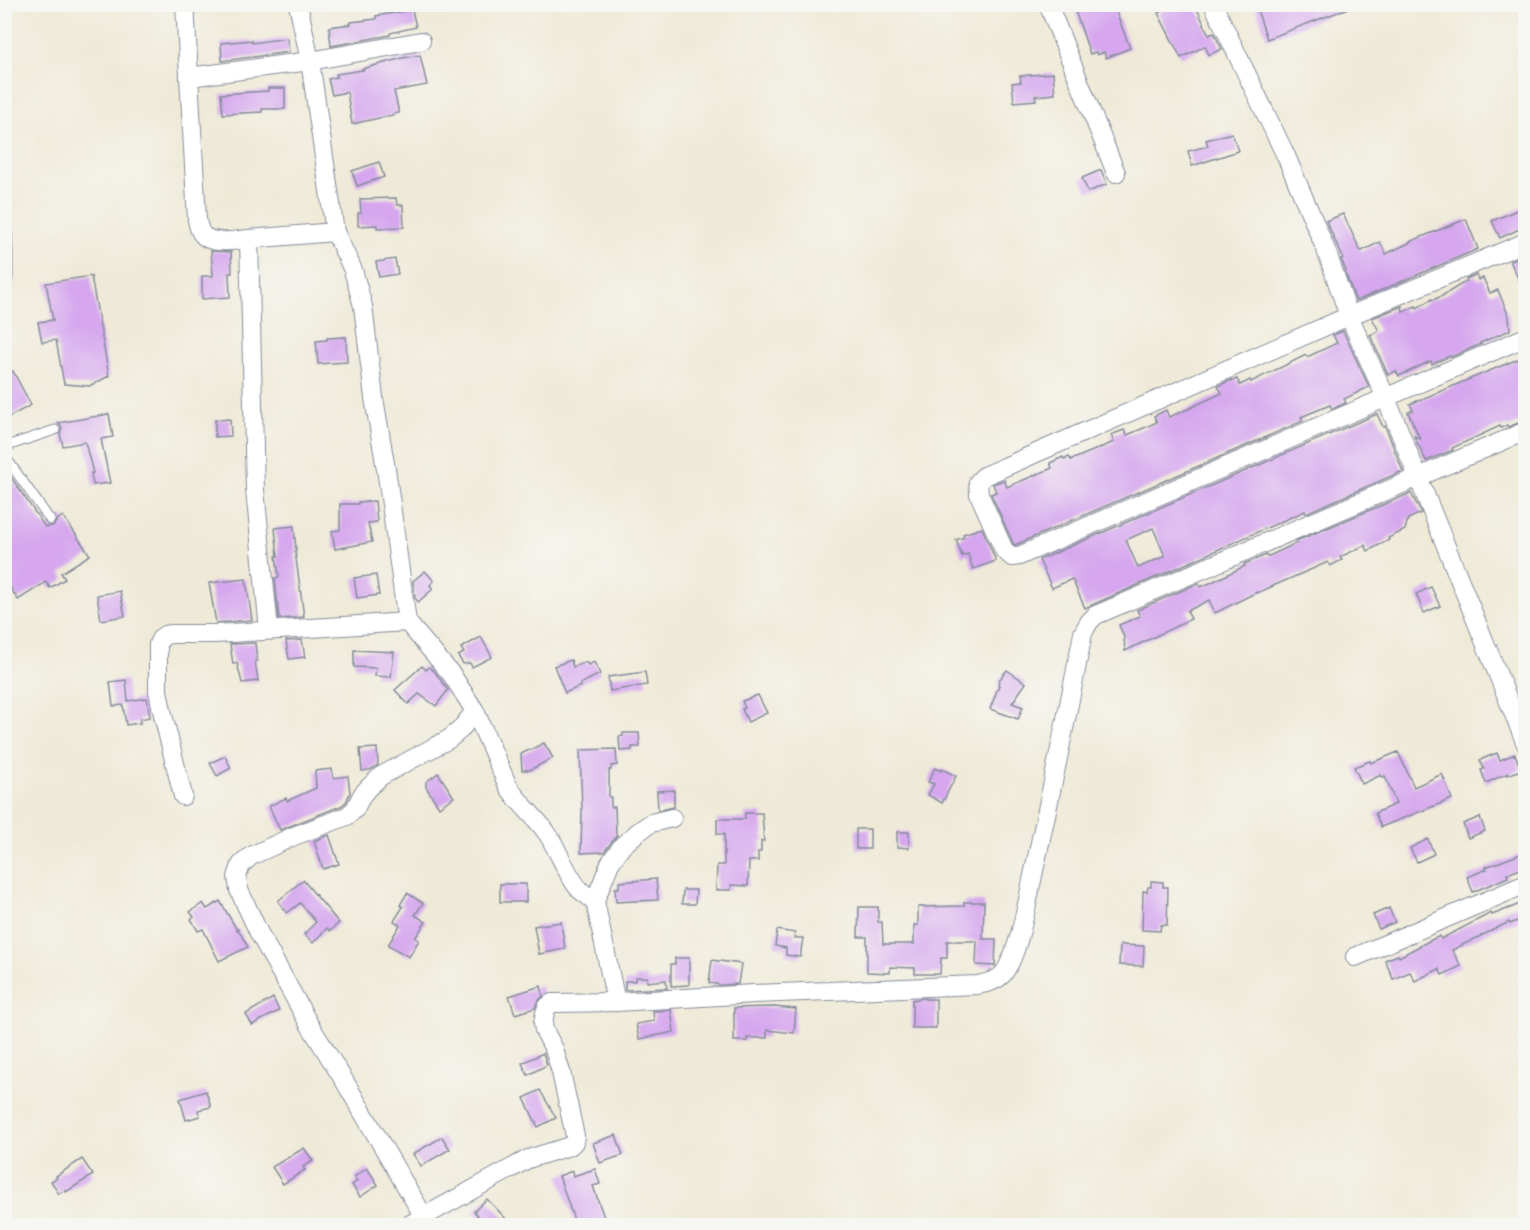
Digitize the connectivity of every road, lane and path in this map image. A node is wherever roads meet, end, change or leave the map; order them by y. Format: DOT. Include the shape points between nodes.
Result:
graph roads {
  1 [pos="185,4"];
  2 [pos="298,4"];
  3 [pos="1048,4"];
  4 [pos="1213,4"];
  5 [pos="421,41"];
  6 [pos="310,61"];
  7 [pos="189,77"];
  8 [pos="4,158"];
  9 [pos="1116,173"];
  10 [pos="335,232"];
  11 [pos="249,239"];
  12 [pos="1526,242"];
  13 [pos="4,297"];
  14 [pos="1349,316"];
  15 [pos="1526,337"];
  16 [pos="1386,398"];
  17 [pos="55,430"];
  18 [pos="1526,431"];
  19 [pos="4,447"];
  20 [pos="5,457"];
  21 [pos="1417,477"];
  22 [pos="50,520"];
  23 [pos="407,622"];
  24 [pos="268,630"];
  25 [pos="475,711"];
  26 [pos="1526,744"];
  27 [pos="183,796"];
  28 [pos="672,818"];
  29 [pos="1526,884"];
  30 [pos="595,901"];
  31 [pos="1355,957"];
  32 [pos="616,1002"];
  33 [pos="424,1217"];
  34 [pos="407,1226"];
  1 -- 7 [label="street"];
  2 -- 6 [label="street"];
  3 -- 9 [label="street"];
  4 -- 14 [label="street" via="1286,156"];
  5 -- 6 [label="street"];
  6 -- 7 [label="street"];
  6 -- 10 [label="street"];
  7 -- 11 [label="street" via="200,232 208,239 222,241"];
  8 -- 13 [label="lane" via="8,278"];
  10 -- 11 [label="street"];
  10 -- 23 [label="street" via="353,270 363,306"];
  11 -- 24 [label="street" via="255,490"];
  12 -- 14 [label="street"];
  14 -- 16 [label="street"];
  14 -- 16 [label="street" via="984,476 978,482 979,494 1004,550 1012,557 1028,553"];
  15 -- 16 [label="street"];
  16 -- 21 [label="street"];
  17 -- 19 [label="lane"];
  18 -- 21 [label="street"];
  20 -- 22 [label="lane"];
  21 -- 26 [label="street"];
  21 -- 32 [label="street" via="1096,615 1089,622 1083,633 1020,931 1011,960 993,981 977,985"];
  23 -- 24 [label="street"];
  23 -- 25 [label="street" via="452,675"];
  24 -- 27 [label="street" via="172,634 161,638 158,691"];
  25 -- 30 [label="street" via="508,786 549,837 580,890"];
  25 -- 33 [label="street" via="449,739 381,776 347,816 251,856 241,865 237,876 239,890 259,933"];
  28 -- 30 [label="street" via="651,823 622,846 610,863"];
  29 -- 31 [label="street"];
  30 -- 32 [label="street"];
  32 -- 33 [label="street" via="552,1003 545,1013 544,1030 561,1072 574,1143 528,1159"];
  33 -- 34 [label="street"];
}
